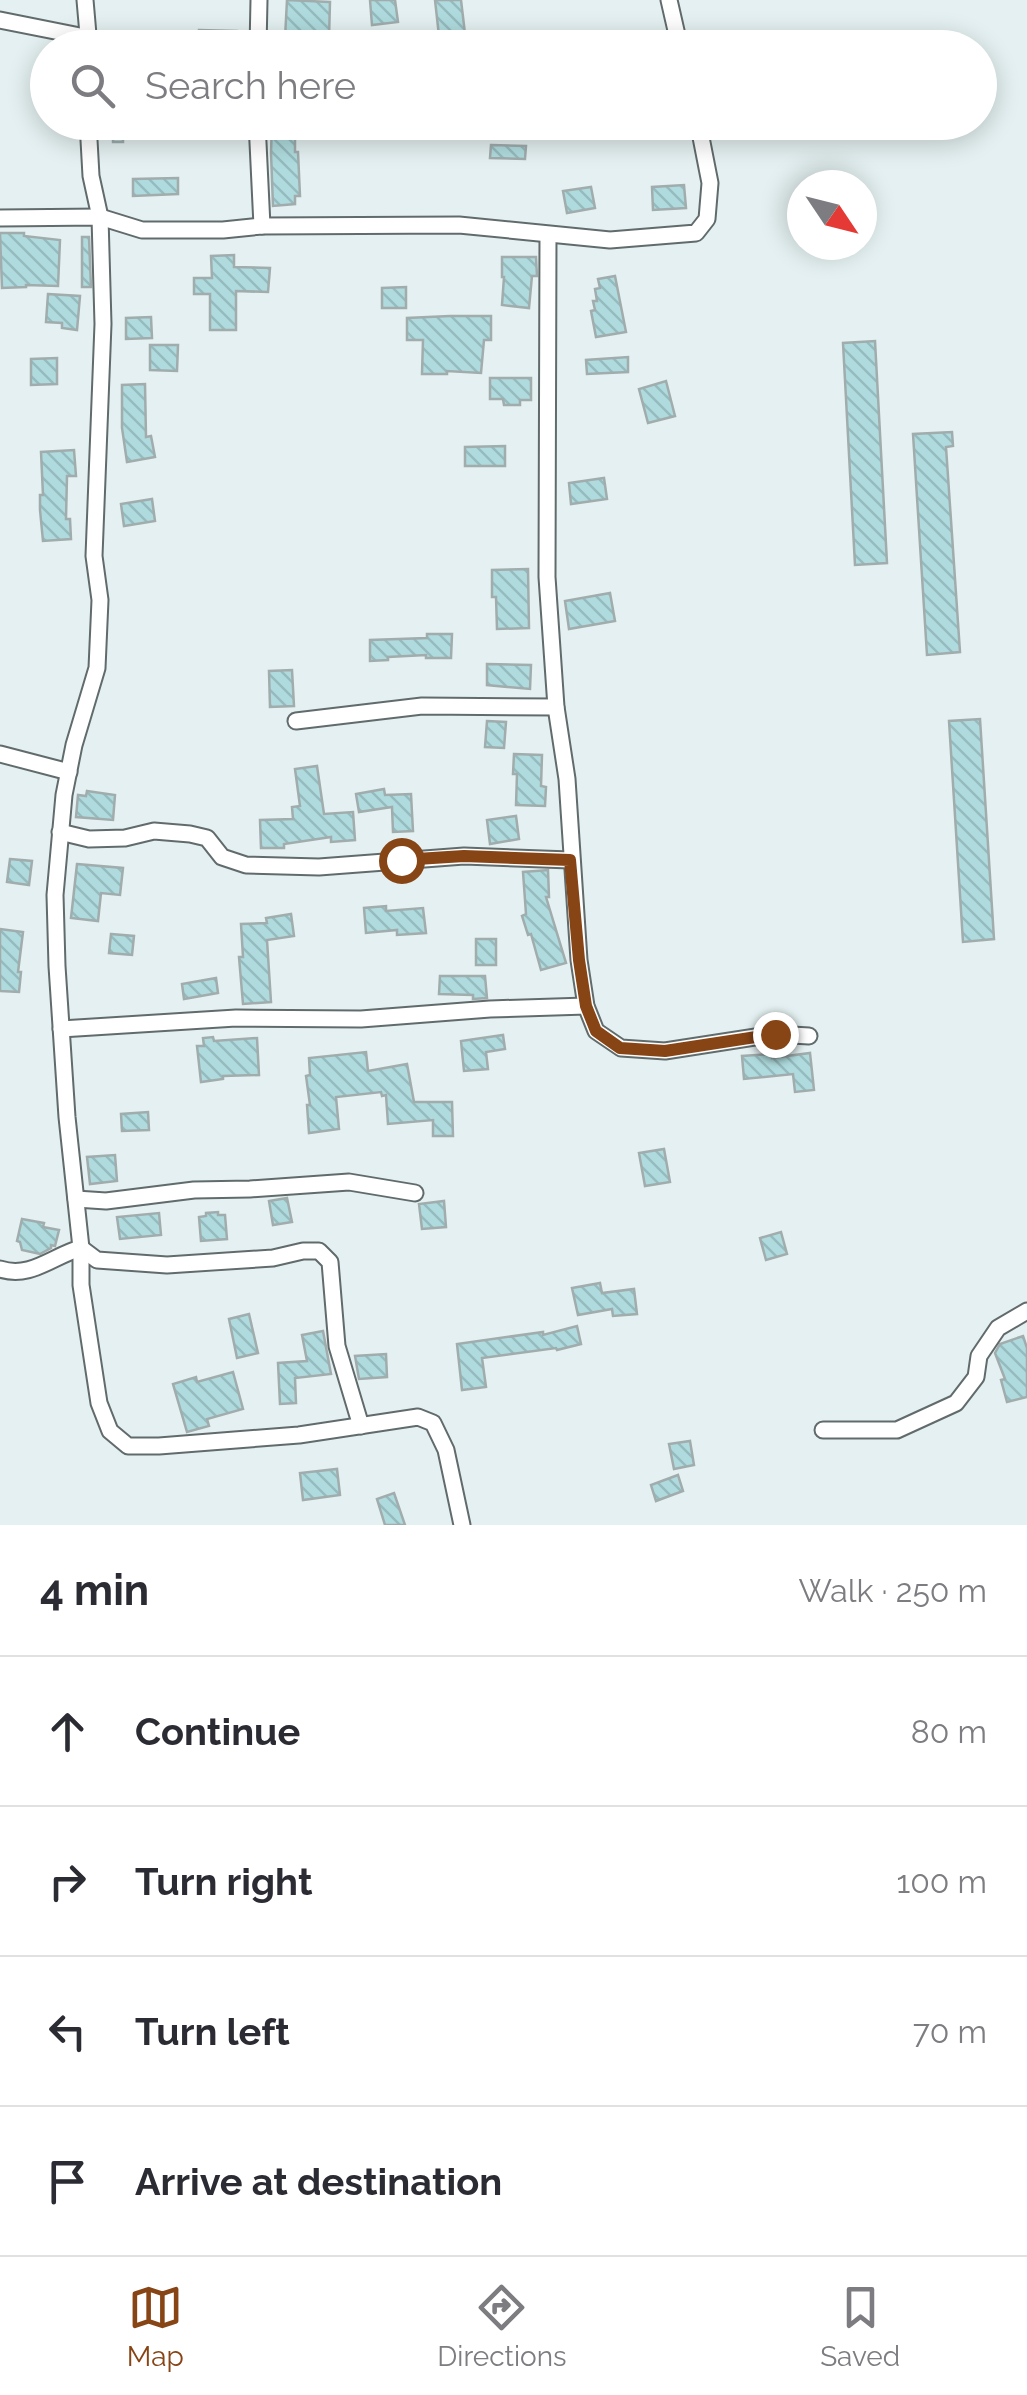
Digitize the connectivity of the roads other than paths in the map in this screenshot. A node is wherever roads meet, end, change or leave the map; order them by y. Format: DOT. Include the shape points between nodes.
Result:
graph roads {
  1 [pos="85,0"];
  2 [pos="259,0"];
  3 [pos="669,0"];
  4 [pos="0,20"];
  5 [pos="39,30"];
  6 [pos="88,30"];
  7 [pos="258,30"];
  8 [pos="676,30"];
  9 [pos="89,140"];
  10 [pos="258,140"];
  11 [pos="702,140"];
  12 [pos="100,217"];
  13 [pos="0,218"];
  14 [pos="262,226"];
  15 [pos="548,235"];
  16 [pos="556,707"];
  17 [pos="296,721"];
  18 [pos="0,754"];
  19 [pos="69,772"];
  20 [pos="60,832"];
  21 [pos="570,860"];
  22 [pos="586,1006"];
  23 [pos="61,1029"];
  24 [pos="809,1036"];
  25 [pos="415,1193"];
  26 [pos="76,1200"];
  27 [pos="81,1248"];
  28 [pos="0,1269"];
  29 [pos="1027,1311"];
  30 [pos="362,1426"];
  31 [pos="823,1430"];
  32 [pos="462,1525"];
  1 -- 6 [label="street"];
  2 -- 7 [label="street"];
  3 -- 8 [label="street"];
  4 -- 5 [label="street"];
  9 -- 12 [label="street"];
  10 -- 14 [label="street"];
  11 -- 15 [label="street" via="708,220 696,233 610,240"];
  12 -- 13 [label="street"];
  12 -- 14 [label="street" via="142,230"];
  12 -- 19 [label="street" via="97,668"];
  14 -- 15 [label="street" via="459,225"];
  15 -- 16 [label="street" via="548,577"];
  16 -- 17 [label="street" via="422,706"];
  16 -- 21 [label="street"];
  18 -- 19 [label="street"];
  19 -- 20 [label="street"];
  20 -- 21 [label="street" via="89,839 154,830 190,834 246,865 319,867 464,856"];
  20 -- 23 [label="street" via="55,895"];
  21 -- 22 [label="street"];
  22 -- 23 [label="street"];
  22 -- 24 [label="street" via="596,1031 620,1048 665,1051 775,1034"];
  23 -- 26 [label="street"];
  25 -- 26 [label="street" via="349,1182"];
  26 -- 27 [label="street"];
  27 -- 28 [label="street" via="37,1269"];
  27 -- 30 [label="street" via="97,1260 167,1264 319,1251 330,1262 337,1346"];
  27 -- 30 [label="street" via="99,1403 110,1432 128,1446"];
  29 -- 31 [label="street" via="998,1328 956,1403 897,1430"];
  30 -- 32 [label="street" via="418,1417 432,1423 446,1450"];
}
